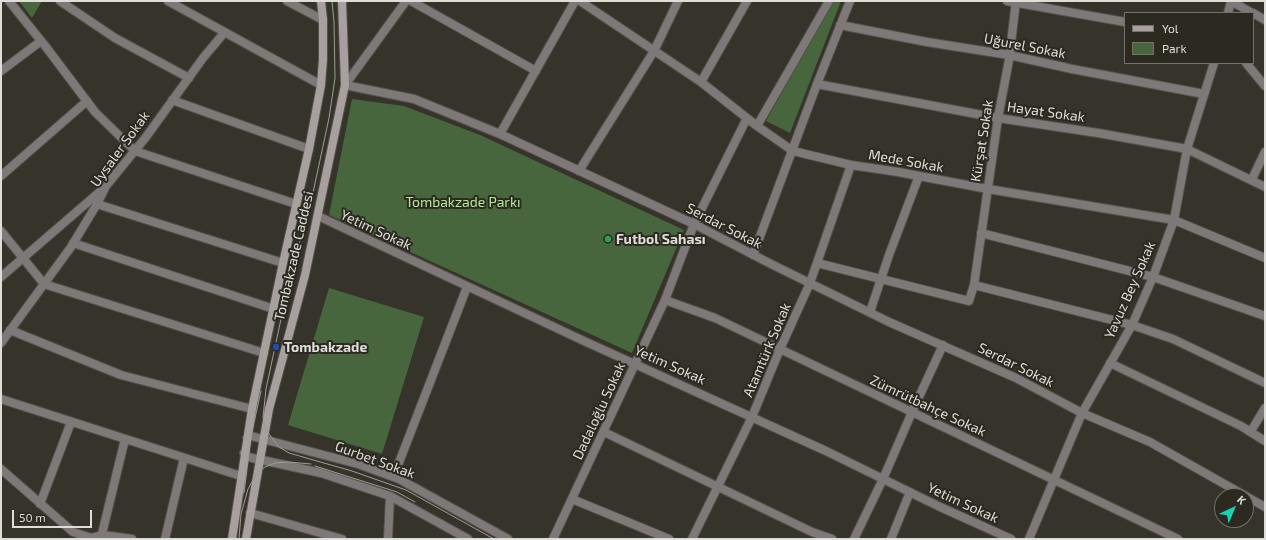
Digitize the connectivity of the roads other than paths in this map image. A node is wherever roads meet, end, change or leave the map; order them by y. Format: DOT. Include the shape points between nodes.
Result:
graph roads {
  1 [pos="9,1"];
  2 [pos="60,1"];
  3 [pos="168,1"];
  4 [pos="287,1"];
  5 [pos="321,1"];
  6 [pos="342,1"];
  7 [pos="406,1"];
  8 [pos="411,1"];
  9 [pos="575,1"];
  10 [pos="580,1"];
  11 [pos="678,1"];
  12 [pos="747,1"];
  13 [pos="829,1"];
  14 [pos="850,1"];
  15 [pos="1007,1"];
  16 [pos="1231,1"];
  17 [pos="1016,2"];
  18 [pos="1228,12"];
  19 [pos="1251,12"];
  20 [pos="1254,14"];
  21 [pos="323,20"];
  22 [pos="1265,20"];
  23 [pos="1124,22"];
  24 [pos="840,25"];
  25 [pos="224,33"];
  26 [pos="41,41"];
  27 [pos="654,51"];
  28 [pos="1009,55"];
  29 [pos="1214,64"];
  30 [pos="1247,64"];
  31 [pos="1,71"];
  32 [pos="536,71"];
  33 [pos="189,78"];
  34 [pos="701,82"];
  35 [pos="817,84"];
  36 [pos="321,85"];
  37 [pos="346,85"];
  38 [pos="1265,86"];
  39 [pos="1204,94"];
  40 [pos="172,100"];
  41 [pos="87,102"];
  42 [pos="747,118"];
  43 [pos="998,118"];
  44 [pos="757,126"];
  45 [pos="500,134"];
  46 [pos="309,149"];
  47 [pos="1187,149"];
  48 [pos="135,151"];
  49 [pos="793,151"];
  50 [pos="1265,152"];
  51 [pos="851,165"];
  52 [pos="579,170"];
  53 [pos="1,176"];
  54 [pos="919,176"];
  55 [pos="1252,179"];
  56 [pos="106,186"];
  57 [pos="1265,187"];
  58 [pos="988,189"];
  59 [pos="97,204"];
  60 [pos="296,204"];
  61 [pos="318,216"];
  62 [pos="1174,220"];
  63 [pos="694,224"];
  64 [pos="1,231"];
  65 [pos="981,233"];
  66 [pos="73,242"];
  67 [pos="753,255"];
  68 [pos="23,258"];
  69 [pos="1265,258"];
  70 [pos="283,263"];
  71 [pos="817,264"];
  72 [pos="1,277"];
  73 [pos="1153,277"];
  74 [pos="881,279"];
  75 [pos="810,283"];
  76 [pos="44,284"];
  77 [pos="974,285"];
  78 [pos="467,287"];
  79 [pos="665,300"];
  80 [pos="274,309"];
  81 [pos="870,312"];
  82 [pos="1265,316"];
  83 [pos="1132,325"];
  84 [pos="10,330"];
  85 [pos="1,343"];
  86 [pos="943,345"];
  87 [pos="780,349"];
  88 [pos="264,353"];
  89 [pos="1110,363"];
  90 [pos="636,364"];
  91 [pos="1265,383"];
  92 [pos="1,399"];
  93 [pos="1265,408"];
  94 [pos="252,409"];
  95 [pos="912,412"];
  96 [pos="1082,413"];
  97 [pos="752,417"];
  98 [pos="71,422"];
  99 [pos="1251,431"];
  100 [pos="604,432"];
  101 [pos="247,438"];
  102 [pos="125,439"];
  103 [pos="264,439"];
  104 [pos="1265,441"];
  105 [pos="244,454"];
  106 [pos="184,458"];
  107 [pos="260,460"];
  108 [pos="398,465"];
  109 [pos="1,468"];
  110 [pos="241,476"];
  111 [pos="884,479"];
  112 [pos="1054,480"];
  113 [pos="718,487"];
  114 [pos="910,492"];
  115 [pos="390,496"];
  116 [pos="572,499"];
  117 [pos="40,504"];
  118 [pos="1265,506"];
  119 [pos="250,513"];
  120 [pos="102,537"];
  121 [pos="132,539"];
  122 [pos="165,539"];
  123 [pos="232,539"];
  124 [pos="246,539"];
  125 [pos="342,539"];
  126 [pos="388,539"];
  127 [pos="468,539"];
  128 [pos="508,539"];
  129 [pos="553,539"];
  130 [pos="669,539"];
  131 [pos="692,539"];
  132 [pos="832,539"];
  133 [pos="854,539"];
  134 [pos="891,539"];
  135 [pos="1011,539"];
  136 [pos="1029,539"];
  137 [pos="1178,539"];
  1 -- 26 [label="street"];
  2 -- 33 [label="street" via="115,38"];
  3 -- 25 [label="street"];
  4 -- 21 [label="street"];
  5 -- 21 [label="main road, Tombakzade Caddesi"];
  6 -- 37 [label="main road, Tombakzade Caddesi"];
  7 -- 37 [label="street"];
  8 -- 32 [label="street"];
  9 -- 32 [label="street"];
  10 -- 27 [label="street, Mede Sokak"];
  11 -- 27 [label="street"];
  12 -- 34 [label="street"];
  13 -- 44 [label="street"];
  14 -- 24 [label="street"];
  15 -- 17 [label="street"];
  16 -- 18 [label="street"];
  16 -- 19 [label="street"];
  17 -- 23 [label="street"];
  17 -- 28 [label="street, Kürşat Sokak"];
  20 -- 22 [label="street"];
  21 -- 36 [label="main road, Tombakzade Caddesi"];
  24 -- 28 [label="street, Uğurel Sokak"];
  24 -- 35 [label="street"];
  25 -- 33 [label="street, Uysaler Sokak"];
  25 -- 36 [label="street"];
  26 -- 31 [label="street"];
  26 -- 41 [label="street"];
  27 -- 34 [label="street, Mede Sokak"];
  27 -- 52 [label="street"];
  28 -- 39 [label="street, Uğurel Sokak"];
  28 -- 43 [label="street, Kürşat Sokak"];
  29 -- 39 [label="street, Yavuz Bey Sokak"];
  30 -- 38 [label="street"];
  32 -- 45 [label="street"];
  33 -- 40 [label="street, Uysaler Sokak"];
  34 -- 42 [label="street, Mede Sokak"];
  35 -- 43 [label="street, Hayat Sokak"];
  35 -- 49 [label="street"];
  36 -- 46 [label="main road, Tombakzade Caddesi"];
  37 -- 45 [label="street, Serdar Sokak" via="414,100"];
  37 -- 61 [label="main road, Tombakzade Caddesi"];
  39 -- 47 [label="street, Yavuz Bey Sokak"];
  40 -- 46 [label="street"];
  40 -- 48 [label="street, Uysaler Sokak"];
  41 -- 48 [label="street"];
  41 -- 53 [label="street"];
  42 -- 44 [label="street, Mede Sokak"];
  42 -- 63 [label="street, Dadaloğlu Sokak"];
  43 -- 47 [label="street, Hayat Sokak"];
  43 -- 58 [label="street, Kürşat Sokak"];
  44 -- 49 [label="street, Mede Sokak"];
  45 -- 52 [label="street, Serdar Sokak"];
  46 -- 60 [label="main road, Tombakzade Caddesi"];
  47 -- 55 [label="street, Hayat Sokak"];
  47 -- 62 [label="street, Yavuz Bey Sokak"];
  48 -- 56 [label="street, Uysaler Sokak"];
  48 -- 60 [label="street"];
  49 -- 51 [label="street, Mede Sokak"];
  49 -- 67 [label="street"];
  50 -- 55 [label="street"];
  51 -- 54 [label="street, Mede Sokak"];
  51 -- 71 [label="street, Atamtürk Sokak"];
  52 -- 63 [label="street, Serdar Sokak"];
  54 -- 58 [label="street, Mede Sokak"];
  54 -- 74 [label="street"];
  55 -- 57 [label="street, Hayat Sokak"];
  56 -- 59 [label="street, Uysaler Sokak"];
  56 -- 68 [label="street"];
  58 -- 62 [label="street, Mede Sokak"];
  58 -- 65 [label="street, Kürşat Sokak"];
  59 -- 66 [label="street, Uysaler Sokak"];
  59 -- 70 [label="street"];
  60 -- 70 [label="main road, Tombakzade Caddesi"];
  61 -- 78 [label="street, Yetim Sokak"];
  61 -- 103 [label="main road, Tombakzade Caddesi" via="269,409"];
  62 -- 69 [label="street, Mede Sokak"];
  62 -- 73 [label="street, Yavuz Bey Sokak"];
  63 -- 67 [label="street, Serdar Sokak"];
  63 -- 79 [label="street, Dadaloğlu Sokak"];
  64 -- 68 [label="street"];
  65 -- 73 [label="street"];
  65 -- 77 [label="street, Kürşat Sokak"];
  66 -- 76 [label="street, Uysaler Sokak"];
  66 -- 80 [label="street"];
  67 -- 75 [label="street, Serdar Sokak"];
  68 -- 72 [label="street"];
  68 -- 76 [label="street"];
  70 -- 80 [label="main road, Tombakzade Caddesi"];
  71 -- 74 [label="street"];
  71 -- 75 [label="street, Atamtürk Sokak"];
  73 -- 82 [label="street"];
  73 -- 83 [label="street, Yavuz Bey Sokak"];
  74 -- 77 [label="street" via="969,301"];
  74 -- 81 [label="street"];
  75 -- 81 [label="street, Serdar Sokak"];
  75 -- 87 [label="street, Atamtürk Sokak"];
  76 -- 84 [label="street, Uysaler Sokak"];
  76 -- 88 [label="street"];
  77 -- 83 [label="street"];
  78 -- 90 [label="street, Yetim Sokak"];
  78 -- 108 [label="street"];
  79 -- 87 [label="street, Zümrütbahçe Sokak" via="715,318"];
  79 -- 90 [label="street, Dadaloğlu Sokak"];
  80 -- 88 [label="main road, Tombakzade Caddesi"];
  81 -- 86 [label="street, Serdar Sokak"];
  83 -- 89 [label="street, Yavuz Bey Sokak"];
  83 -- 91 [label="street" via="1173,339"];
  84 -- 85 [label="street, Uysaler Sokak"];
  84 -- 94 [label="street" via="121,375"];
  86 -- 95 [label="street"];
  86 -- 96 [label="street, Serdar Sokak" via="1016,378"];
  87 -- 95 [label="street, Zümrütbahçe Sokak"];
  87 -- 97 [label="street, Atamtürk Sokak"];
  88 -- 94 [label="main road, Tombakzade Caddesi"];
  89 -- 96 [label="street, Yavuz Bey Sokak"];
  89 -- 99 [label="street"];
  90 -- 97 [label="street, Yetim Sokak"];
  90 -- 100 [label="street, Dadaloğlu Sokak"];
  92 -- 98 [label="street"];
  93 -- 99 [label="street"];
  94 -- 101 [label="main road, Tombakzade Caddesi"];
  95 -- 111 [label="street"];
  95 -- 112 [label="street, Zümrütbahçe Sokak"];
  96 -- 112 [label="street, Yavuz Bey Sokak"];
  96 -- 118 [label="street, Serdar Sokak" via="1150,442"];
  97 -- 111 [label="street, Yetim Sokak"];
  97 -- 113 [label="street, Atamtürk Sokak"];
  98 -- 102 [label="street"];
  98 -- 117 [label="street"];
  99 -- 104 [label="street"];
  100 -- 113 [label="street"];
  100 -- 116 [label="street, Dadaloğlu Sokak"];
  101 -- 103 [label="street, Gurbet Sokak" via="251,436"];
  101 -- 105 [label="main road, Tombakzade Caddesi"];
  102 -- 106 [label="street"];
  102 -- 120 [label="street"];
  103 -- 107 [label="main road, Tombakzade Caddesi"];
  103 -- 128 [label="street, Gurbet Sokak" via="358,464 398,479"];
  105 -- 107 [label="street"];
  105 -- 110 [label="main road, Tombakzade Caddesi"];
  106 -- 110 [label="street"];
  106 -- 122 [label="street"];
  107 -- 115 [label="street" via="321,473"];
  107 -- 119 [label="main road, Tombakzade Caddesi"];
  109 -- 117 [label="street"];
  110 -- 123 [label="main road, Tombakzade Caddesi"];
  111 -- 114 [label="street, Yetim Sokak"];
  111 -- 133 [label="street"];
  112 -- 136 [label="street, Yavuz Bey Sokak"];
  112 -- 137 [label="street, Zümrütbahçe Sokak"];
  113 -- 131 [label="street, Atamtürk Sokak"];
  113 -- 132 [label="street"];
  114 -- 134 [label="street"];
  114 -- 135 [label="street, Yetim Sokak"];
  115 -- 126 [label="street"];
  115 -- 127 [label="street"];
  116 -- 129 [label="street, Dadaloğlu Sokak"];
  116 -- 130 [label="street"];
  117 -- 120 [label="street" via="73,532 90,538"];
  119 -- 124 [label="main road, Tombakzade Caddesi"];
  119 -- 125 [label="street"];
  120 -- 121 [label="street"];
}
